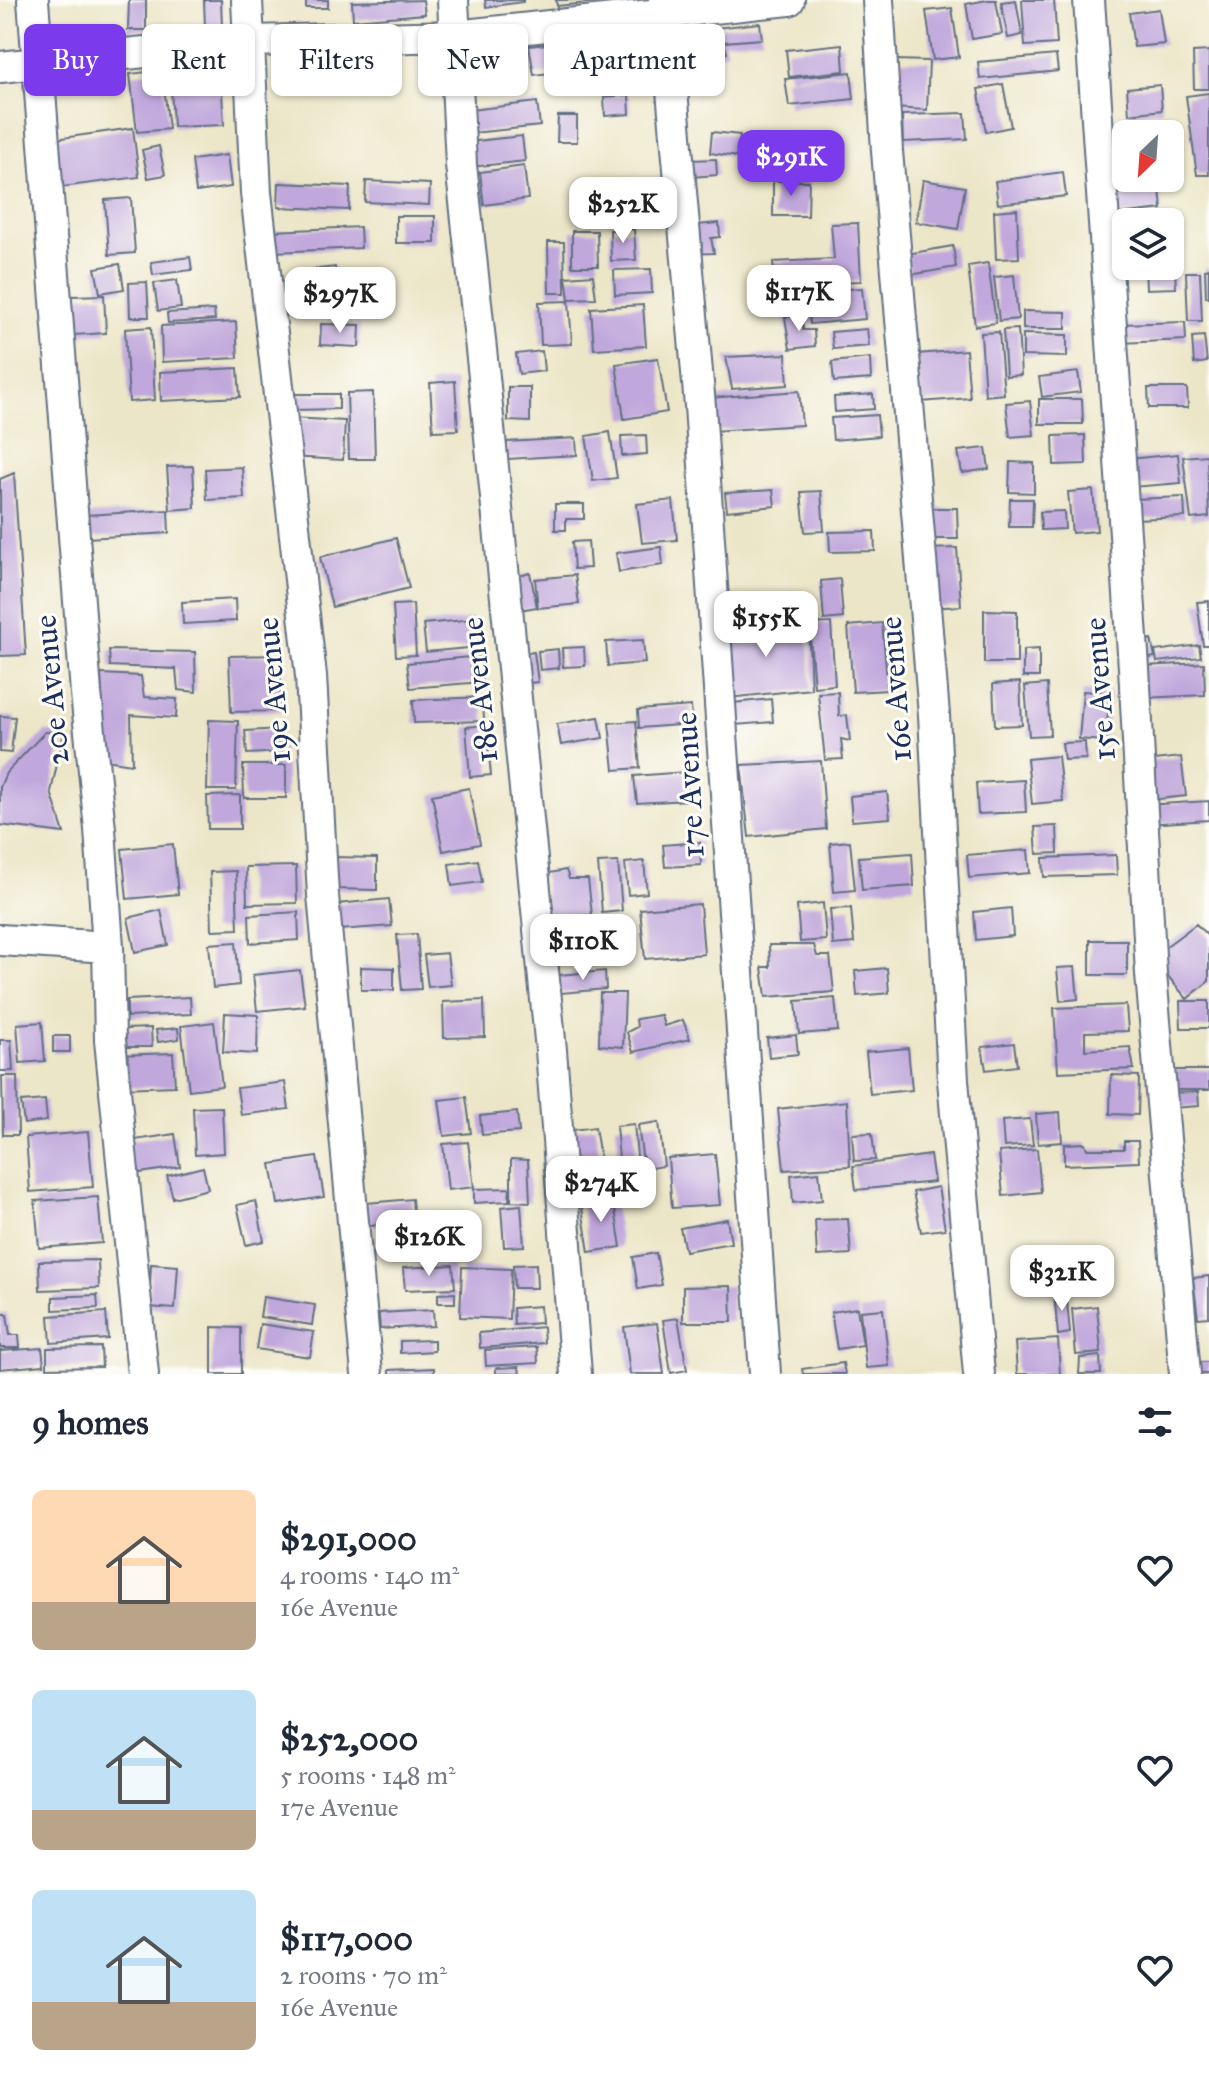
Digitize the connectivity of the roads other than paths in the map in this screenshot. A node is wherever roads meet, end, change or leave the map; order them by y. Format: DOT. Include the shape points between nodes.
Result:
graph roads {
  1 [pos="33,0"];
  2 [pos="247,0"];
  3 [pos="453,0"];
  4 [pos="789,0"];
  5 [pos="878,0"];
  6 [pos="1089,0"];
  7 [pos="665,6"];
  8 [pos="35,24"];
  9 [pos="249,24"];
  10 [pos="454,24"];
  11 [pos="528,26"];
  12 [pos="418,37"];
  13 [pos="255,41"];
  14 [pos="24,65"];
  15 [pos="0,67"];
  16 [pos="41,96"];
  17 [pos="253,96"];
  18 [pos="458,96"];
  19 [pos="0,940"];
  20 [pos="108,947"];
  21 [pos="143,1374"];
  22 [pos="367,1374"];
  23 [pos="576,1374"];
  24 [pos="765,1374"];
  25 [pos="979,1374"];
  26 [pos="1185,1374"];
  1 -- 8 [label="street, 20e Avenue"];
  2 -- 9 [label="street, 19e Avenue"];
  3 -- 10 [label="street, 18e Avenue"];
  4 -- 7 [label="street"];
  5 -- 25 [label="street, 16e Avenue" via="934,715 953,1080"];
  6 -- 26 [label="street, 15e Avenue" via="1151,974"];
  7 -- 11 [label="street"];
  7 -- 24 [label="street, 17e Avenue" via="700,406"];
  12 -- 13 [label="street"];
  14 -- 15 [label="street"];
  16 -- 20 [label="street, 20e Avenue"];
  17 -- 22 [label="street, 19e Avenue" via="256,193 311,676 323,895"];
  18 -- 23 [label="street, 18e Avenue" via="551,1050"];
  19 -- 20 [label="street"];
  20 -- 21 [label="street, 20e Avenue" via="110,1040"];
}
